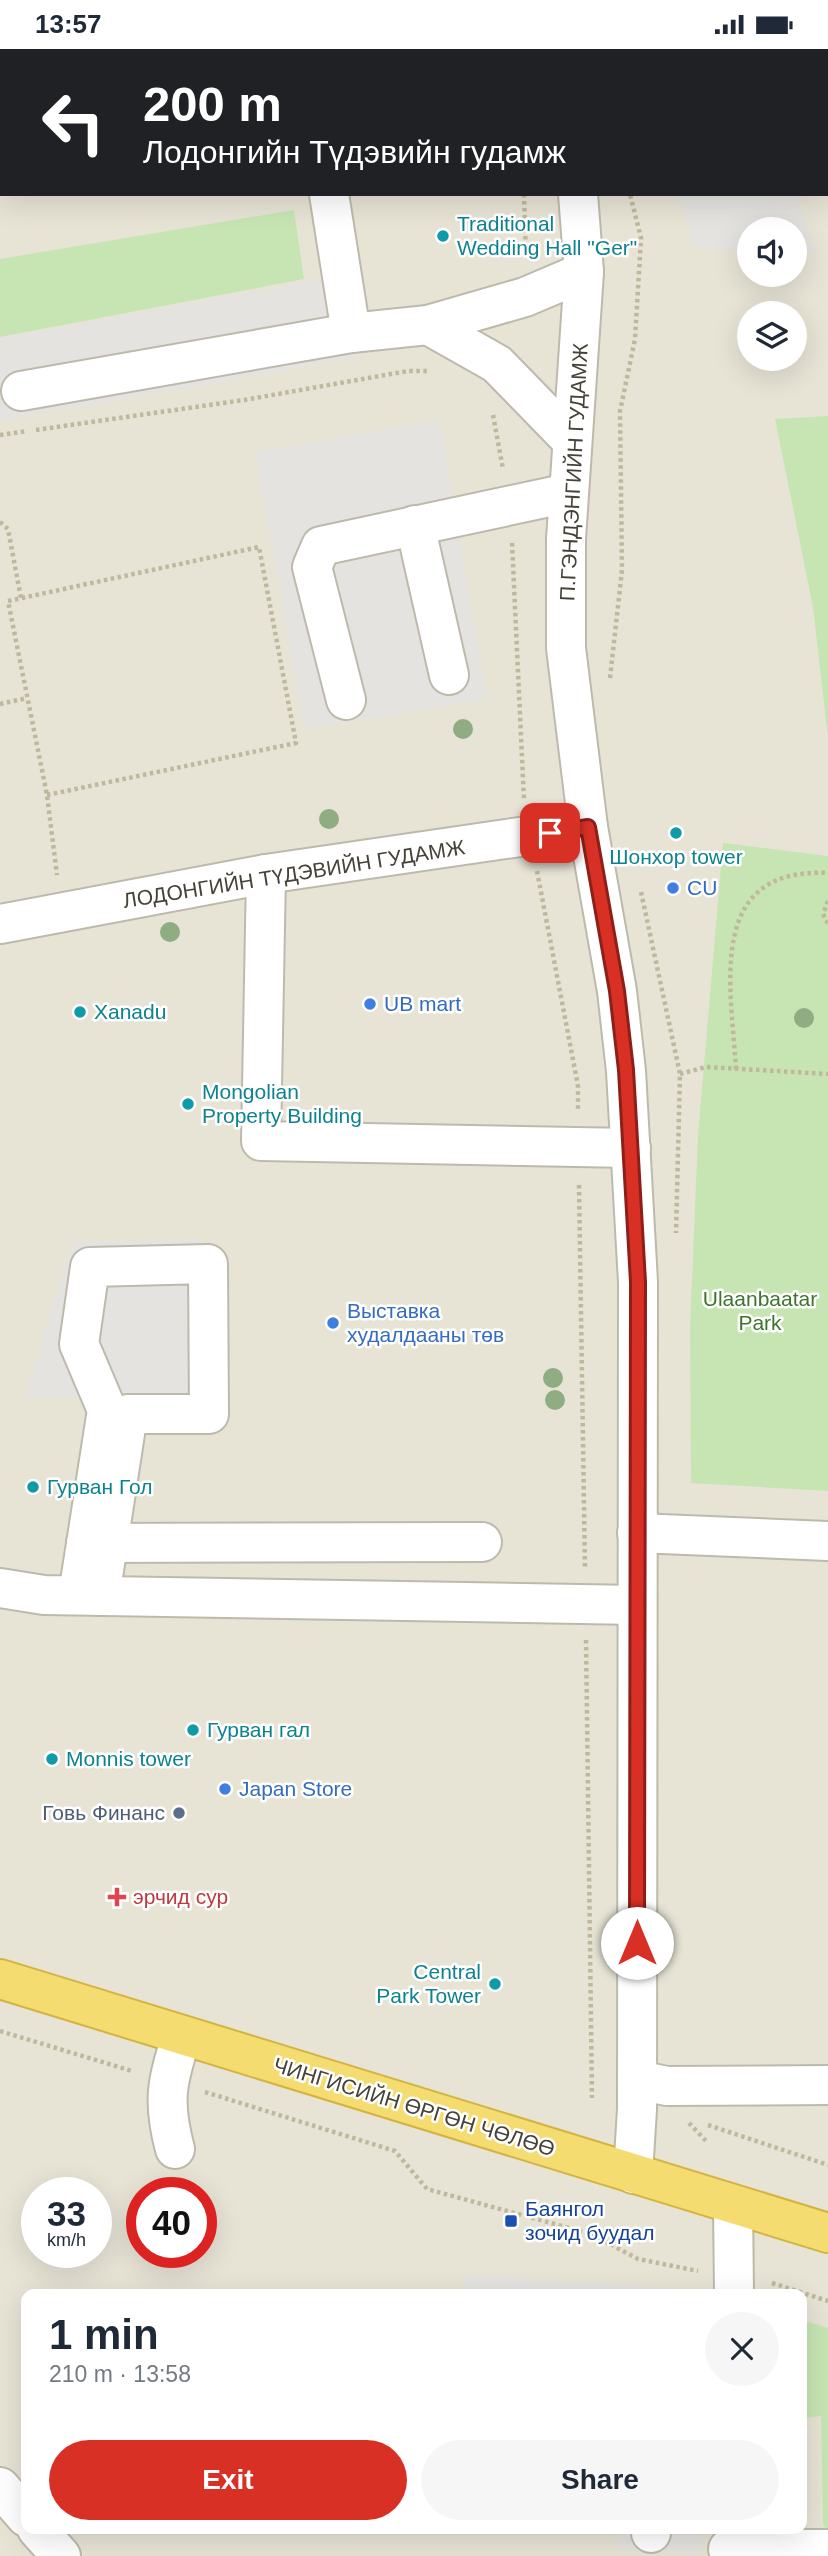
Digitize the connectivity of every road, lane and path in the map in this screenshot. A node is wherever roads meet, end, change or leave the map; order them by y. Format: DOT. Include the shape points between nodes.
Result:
graph roads {
  1 [pos="329,196"];
  2 [pos="578,196"];
  3 [pos="584,272"];
  4 [pos="428,325"];
  5 [pos="352,333"];
  6 [pos="20,391"];
  7 [pos="244,400"];
  8 [pos="491,402"];
  9 [pos="0,435"];
  10 [pos="572,441"];
  11 [pos="568,493"];
  12 [pos="509,505"];
  13 [pos="0,522"];
  14 [pos="415,525"];
  15 [pos="21,599"];
  16 [pos="449,675"];
  17 [pos="27,698"];
  18 [pos="346,700"];
  19 [pos="0,704"];
  20 [pos="47,795"];
  21 [pos="588,827"];
  22 [pos="530,836"];
  23 [pos="828,873"];
  24 [pos="266,874"];
  25 [pos="828,901"];
  26 [pos="65,913"];
  27 [pos="0,924"];
  28 [pos="828,924"];
  29 [pos="736,1069"];
  30 [pos="680,1074"];
  31 [pos="828,1074"];
  32 [pos="579,1147"];
  33 [pos="631,1148"];
  34 [pos="637,1533"];
  35 [pos="828,1541"];
  36 [pos="482,1542"];
  37 [pos="97,1543"];
  38 [pos="0,1588"];
  39 [pos="89,1595"];
  40 [pos="585,1604"];
  41 [pos="637,1605"];
  42 [pos="0,1979"];
  43 [pos="0,2031"];
  44 [pos="182,2035"];
  45 [pos="167,2081"];
  46 [pos="654,2083"];
  47 [pos="828,2085"];
  48 [pos="592,2098"];
  49 [pos="176,2149"];
  50 [pos="828,2165"];
  51 [pos="633,2173"];
  52 [pos="733,2205"];
  53 [pos="828,2233"];
  54 [pos="734,2286"];
  55 [pos="789,2289"];
  56 [pos="807,2295"];
  57 [pos="828,2301"];
  58 [pos="0,2487"];
  59 [pos="21,2511"];
  60 [pos="41,2534"];
  61 [pos="728,2545"];
  62 [pos="828,2549"];
  63 [pos="61,2556"];
  1 -- 5 [label="street"];
  2 -- 3 [label="street, П.ГЭНДЭНГИЙН ГУДАМЖ"];
  3 -- 4 [label="street" via="525,297"];
  3 -- 10 [label="street, П.ГЭНДЭНГИЙН ГУДАМЖ"];
  4 -- 5 [label="street"];
  4 -- 10 [label="street" via="497,363"];
  5 -- 6 [label="street"];
  7 -- 9 [label="path"];
  8 -- 12 [label="path"];
  10 -- 11 [label="street, П.ГЭНДЭНГИЙН ГУДАМЖ"];
  11 -- 12 [label="street"];
  11 -- 21 [label="street, П.ГЭНДЭНГИЙН ГУДАМЖ" via="566,648"];
  12 -- 14 [label="street"];
  12 -- 22 [label="path" via="522,789"];
  13 -- 15 [label="path" via="8,529"];
  14 -- 16 [label="street"];
  14 -- 18 [label="street" via="321,546 312,567"];
  15 -- 17 [label="path" via="8,601"];
  15 -- 20 [label="path" via="259,547 296,743"];
  17 -- 19 [label="path"];
  17 -- 20 [label="path"];
  20 -- 26 [label="path"];
  21 -- 22 [label="street, ЛОДОНГИЙН ТҮДЭВИЙН ГУДАМЖ"];
  21 -- 33 [label="street, П.ГЭНДЭНГИЙН ГУДАМЖ" via="617,991"];
  22 -- 24 [label="street, ЛОДОНГИЙН ТҮДЭВИЙН ГУДАМЖ"];
  22 -- 32 [label="path" via="578,1086"];
  23 -- 29 [label="path" via="779,877 754,893 737,924 730,958"];
  24 -- 26 [label="street, ЛОДОНГИЙН ТҮДЭВИЙН ГУДАМЖ"];
  24 -- 32 [label="street" via="261,1140"];
  25 -- 28 [label="path" via="823,914"];
  26 -- 27 [label="street, ЛОДОНГИЙН ТҮДЭВИЙН ГУДАМЖ"];
  29 -- 30 [label="path" via="706,1067"];
  29 -- 31 [label="path"];
  32 -- 33 [label="street"];
  32 -- 40 [label="path"];
  33 -- 34 [label="street, П.ГЭНДЭНГИЙН ГУДАМЖ" via="638,1282"];
  34 -- 35 [label="street"];
  34 -- 41 [label="street, П.ГЭНДЭНГИЙН ГУДАМЖ"];
  36 -- 37 [label="street"];
  37 -- 37 [label="street" via="128,1414 209,1414 208,1264 90,1267 79,1344 107,1411"];
  37 -- 39 [label="street"];
  38 -- 39 [label="street"];
  39 -- 40 [label="street"];
  40 -- 41 [label="street"];
  40 -- 48 [label="path"];
  41 -- 46 [label="street, П.ГЭНДЭНГИЙН ГУДАМЖ"];
  42 -- 44 [label="highway, ЧИНГИСИЙН ӨРГӨН ЧӨЛӨӨ"];
  43 -- 45 [label="path"];
  44 -- 45 [label="street"];
  44 -- 51 [label="highway, ЧИНГИСИЙН ӨРГӨН ЧӨЛӨӨ"];
  45 -- 49 [label="street" via="168,2121"];
  45 -- 54 [label="path" via="395,2151 428,2189 591,2234 638,2259"];
  46 -- 47 [label="street"];
  46 -- 50 [label="path" via="706,2125"];
  46 -- 51 [label="street, П.ГЭНДЭНГИЙН ГУДАМЖ"];
  51 -- 52 [label="highway, ЧИНГИСИЙН ӨРГӨН ЧӨЛӨӨ"];
  52 -- 53 [label="highway, ЧИНГИСИЙН ӨРГӨН ЧӨЛӨӨ"];
  52 -- 54 [label="street"];
  54 -- 55 [label="path" via="756,2279"];
  56 -- 57 [label="path"];
  58 -- 59 [label="street"];
  60 -- 63 [label="street"];
  61 -- 62 [label="street"];
}
